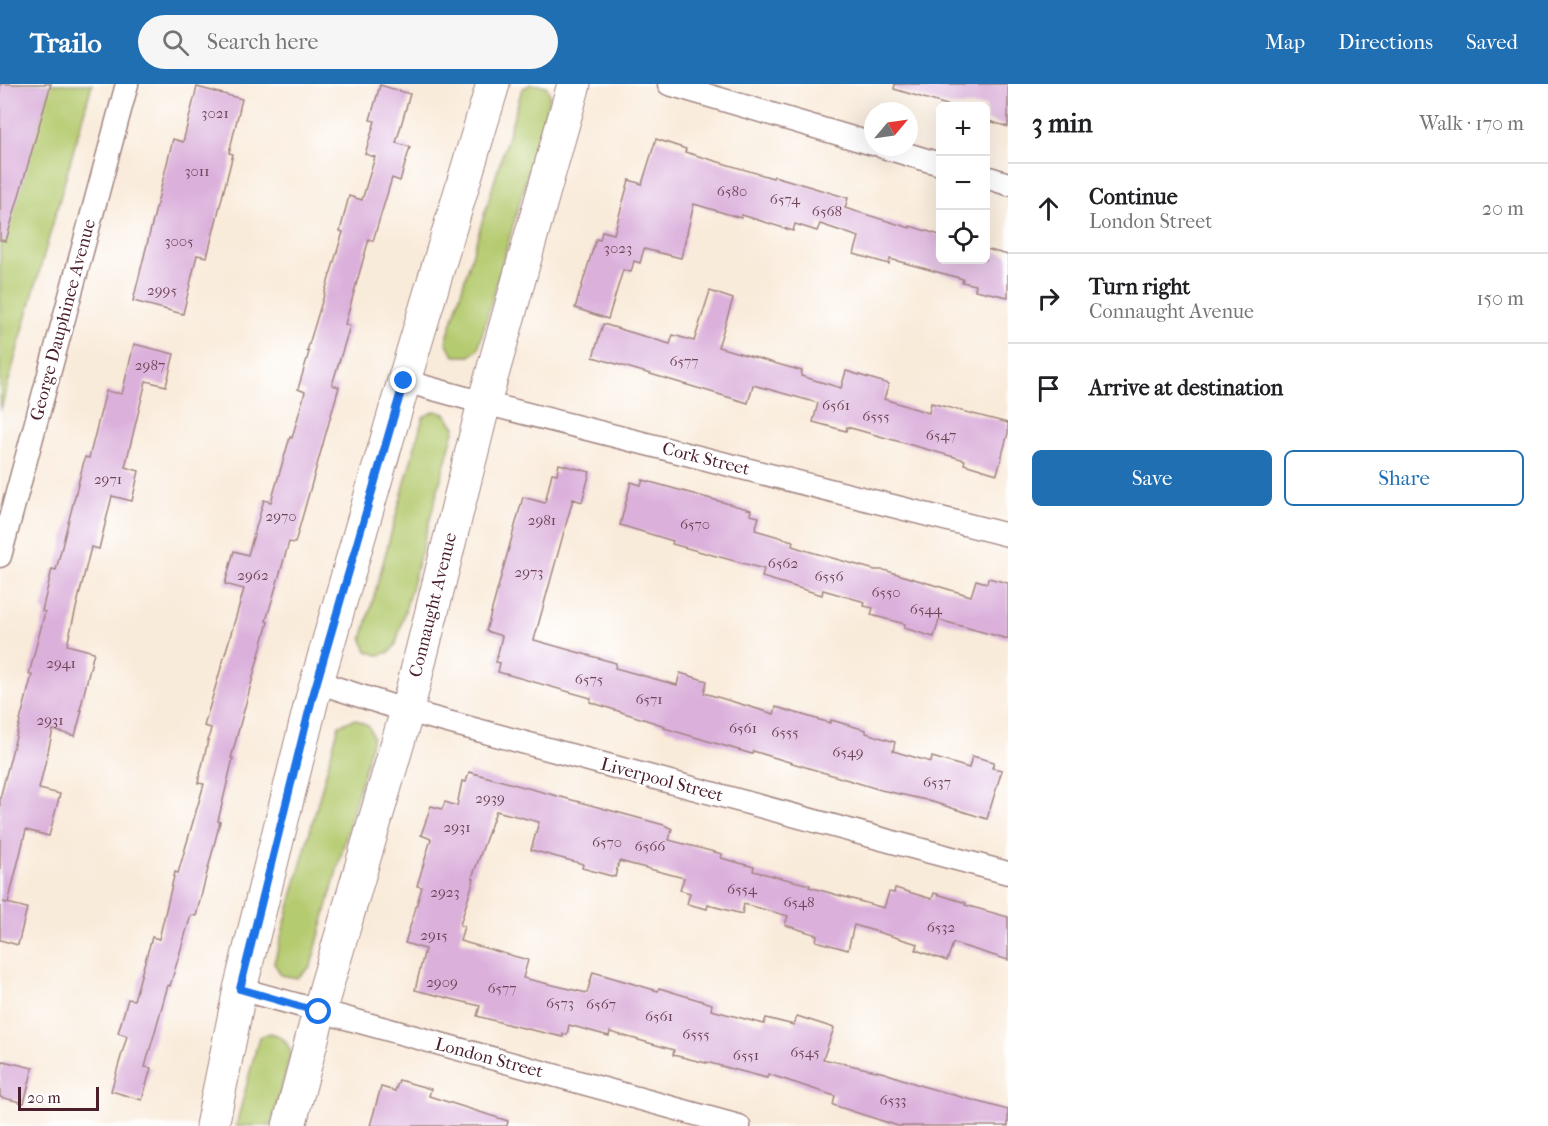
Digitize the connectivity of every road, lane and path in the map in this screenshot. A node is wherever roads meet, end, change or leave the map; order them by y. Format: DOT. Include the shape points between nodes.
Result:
graph roads {
  1 [pos="127,84"];
  2 [pos="493,84"];
  3 [pos="574,84"];
  4 [pos="669,84"];
  5 [pos="864,141"];
  6 [pos="913,156"];
  7 [pos="936,163"];
  8 [pos="990,178"];
  9 [pos="1008,184"];
  10 [pos="404,381"];
  11 [pos="484,404"];
  12 [pos="1008,535"];
  13 [pos="0,556"];
  14 [pos="317,682"];
  15 [pos="407,711"];
  16 [pos="1008,873"];
  17 [pos="240,989"];
  18 [pos="319,1012"];
  19 [pos="212,1126"];
  20 [pos="289,1126"];
  21 [pos="739,1126"];
  1 -- 13 [label="street, George Dauphinee Avenue"];
  2 -- 10 [label="main road"];
  3 -- 11 [label="main road, Connaught Avenue"];
  4 -- 5 [label="street"];
  6 -- 7 [label="street"];
  8 -- 9 [label="street"];
  10 -- 11 [label="street, Cork Street"];
  10 -- 14 [label="main road"];
  11 -- 12 [label="street, Cork Street"];
  11 -- 15 [label="main road, Connaught Avenue"];
  14 -- 15 [label="street, Liverpool Street"];
  14 -- 17 [label="main road"];
  15 -- 16 [label="street, Liverpool Street"];
  15 -- 18 [label="main road, Connaught Avenue"];
  17 -- 18 [label="street, London Street"];
  17 -- 19 [label="main road"];
  18 -- 20 [label="main road, Connaught Avenue"];
  18 -- 21 [label="street, London Street"];
}
